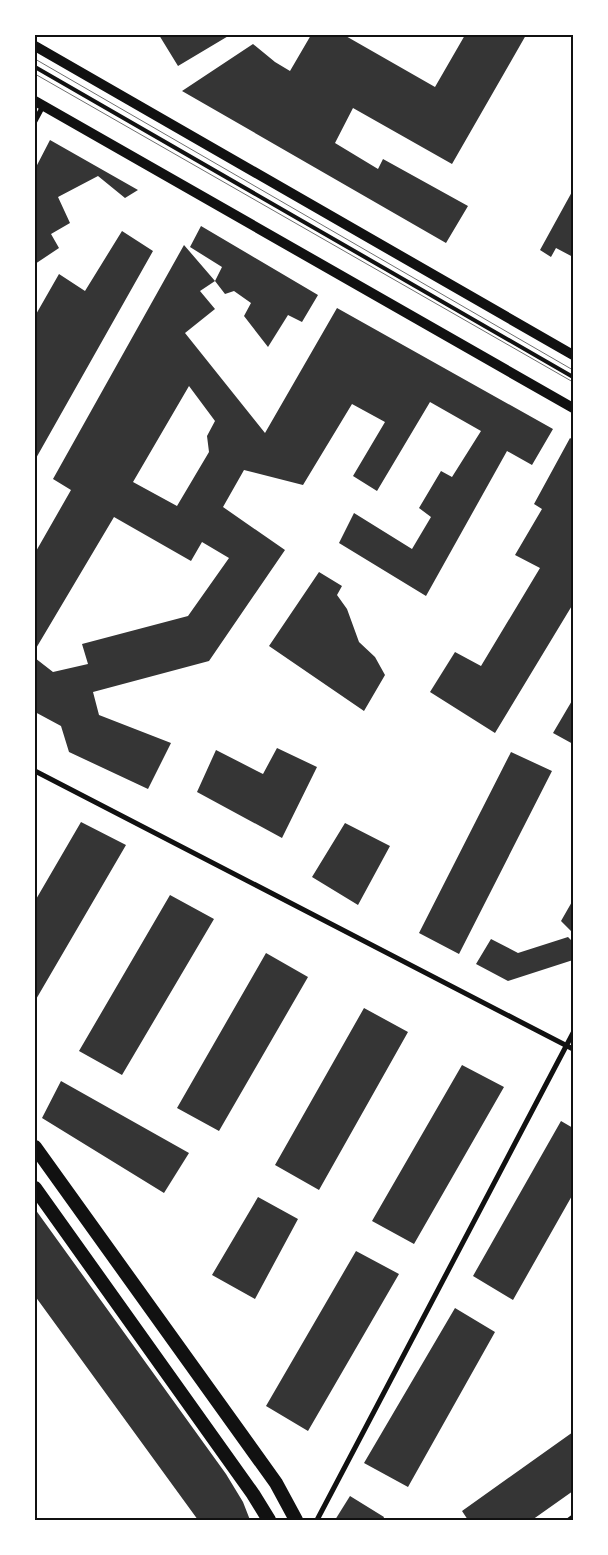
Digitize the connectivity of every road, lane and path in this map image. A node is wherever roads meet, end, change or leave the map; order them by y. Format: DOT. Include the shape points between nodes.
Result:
graph roads {
  1 [pos="35,46"];
  2 [pos="35,67"];
  3 [pos="39,103"];
  4 [pos="35,121"];
  5 [pos="573,355"];
  6 [pos="573,377"];
  7 [pos="573,408"];
  8 [pos="35,771"];
  9 [pos="573,1033"];
  10 [pos="566,1045"];
  11 [pos="573,1049"];
  12 [pos="35,1147"];
  13 [pos="35,1188"];
  14 [pos="573,1517"];
  15 [pos="269,1520"];
  16 [pos="296,1520"];
  17 [pos="317,1520"];
  18 [pos="569,1520"];
  1 -- 5 [label="main road"];
  2 -- 6 [label="lane"];
  3 -- 4 [label="street"];
  3 -- 7 [label="main road"];
  8 -- 10 [label="street"];
  9 -- 10 [label="street"];
  10 -- 11 [label="street"];
  10 -- 17 [label="street"];
  12 -- 16 [label="highway" via="276,1483"];
  13 -- 15 [label="highway"];
  14 -- 18 [label="street"];
}
